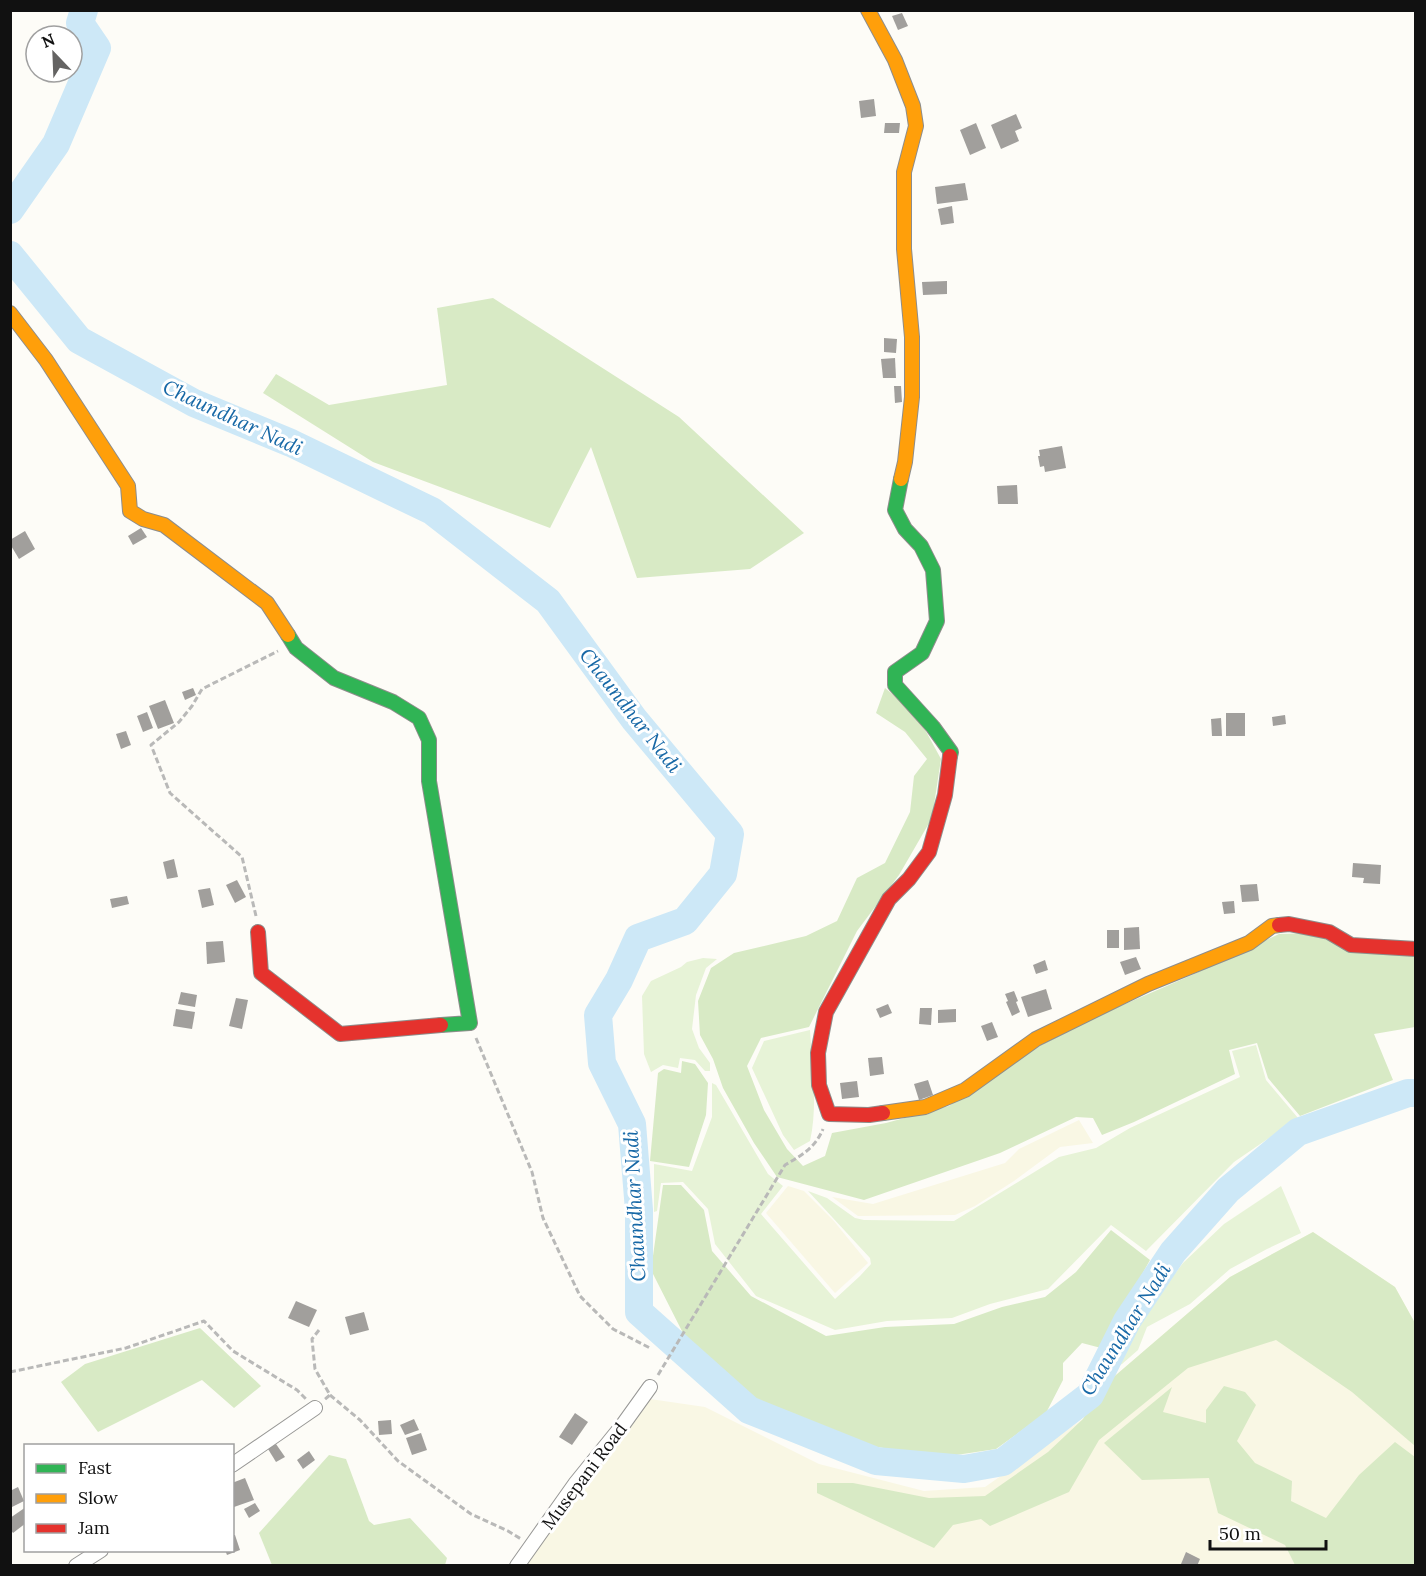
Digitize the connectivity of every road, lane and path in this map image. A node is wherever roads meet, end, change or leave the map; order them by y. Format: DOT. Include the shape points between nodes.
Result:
graph roads {
  1 [pos="868,10"];
  2 [pos="10,313"];
  3 [pos="293,643"];
  4 [pos="258,932"];
  5 [pos="1416,949"];
  6 [pos="470,1023"];
  7 [pos="829,1114"];
  8 [pos="319,1330"];
  9 [pos="650,1348"];
  10 [pos="10,1371"];
  11 [pos="650,1387"];
  12 [pos="330,1395"];
  13 [pos="315,1408"];
  14 [pos="234,1465"];
  15 [pos="532,1546"];
  16 [pos="99,1552"];
  17 [pos="76,1566"];
  18 [pos="517,1566"];
  1 -- 7 [label="street" via="895,60 913,106 916,126 904,172 912,397 895,510 933,570 937,621 922,653 895,672 895,686 951,752 945,795 929,852 889,899 826,1012 818,1053 819,1086"];
  2 -- 3 [label="street" via="46,360 128,486 130,511 164,525 267,603"];
  3 -- 4 [label="path" via="202,689 178,722 151,745 170,793 242,857"];
  3 -- 6 [label="street" via="334,678 393,702 419,718 429,740 429,781"];
  4 -- 6 [label="street" via="261,973 340,1034"];
  5 -- 7 [label="street" via="1352,945 1329,932 1289,924 1272,926 1250,943 1148,984 1036,1039 964,1090 925,1107 869,1115"];
  6 -- 9 [label="path" via="532,1172 543,1218 580,1296 613,1329"];
  7 -- 11 [label="path" via="818,1140 805,1154 785,1165"];
  8 -- 12 [label="path" via="312,1339 315,1369"];
  10 -- 13 [label="path" via="126,1348 204,1321 233,1352 297,1390"];
  11 -- 15 [label="street, Musepani Road"];
  12 -- 13 [label="path"];
  12 -- 15 [label="path" via="360,1419 398,1461 471,1514"];
  13 -- 14 [label="street"];
  15 -- 18 [label="street, Musepani Road"];
  16 -- 17 [label="street"];
}
